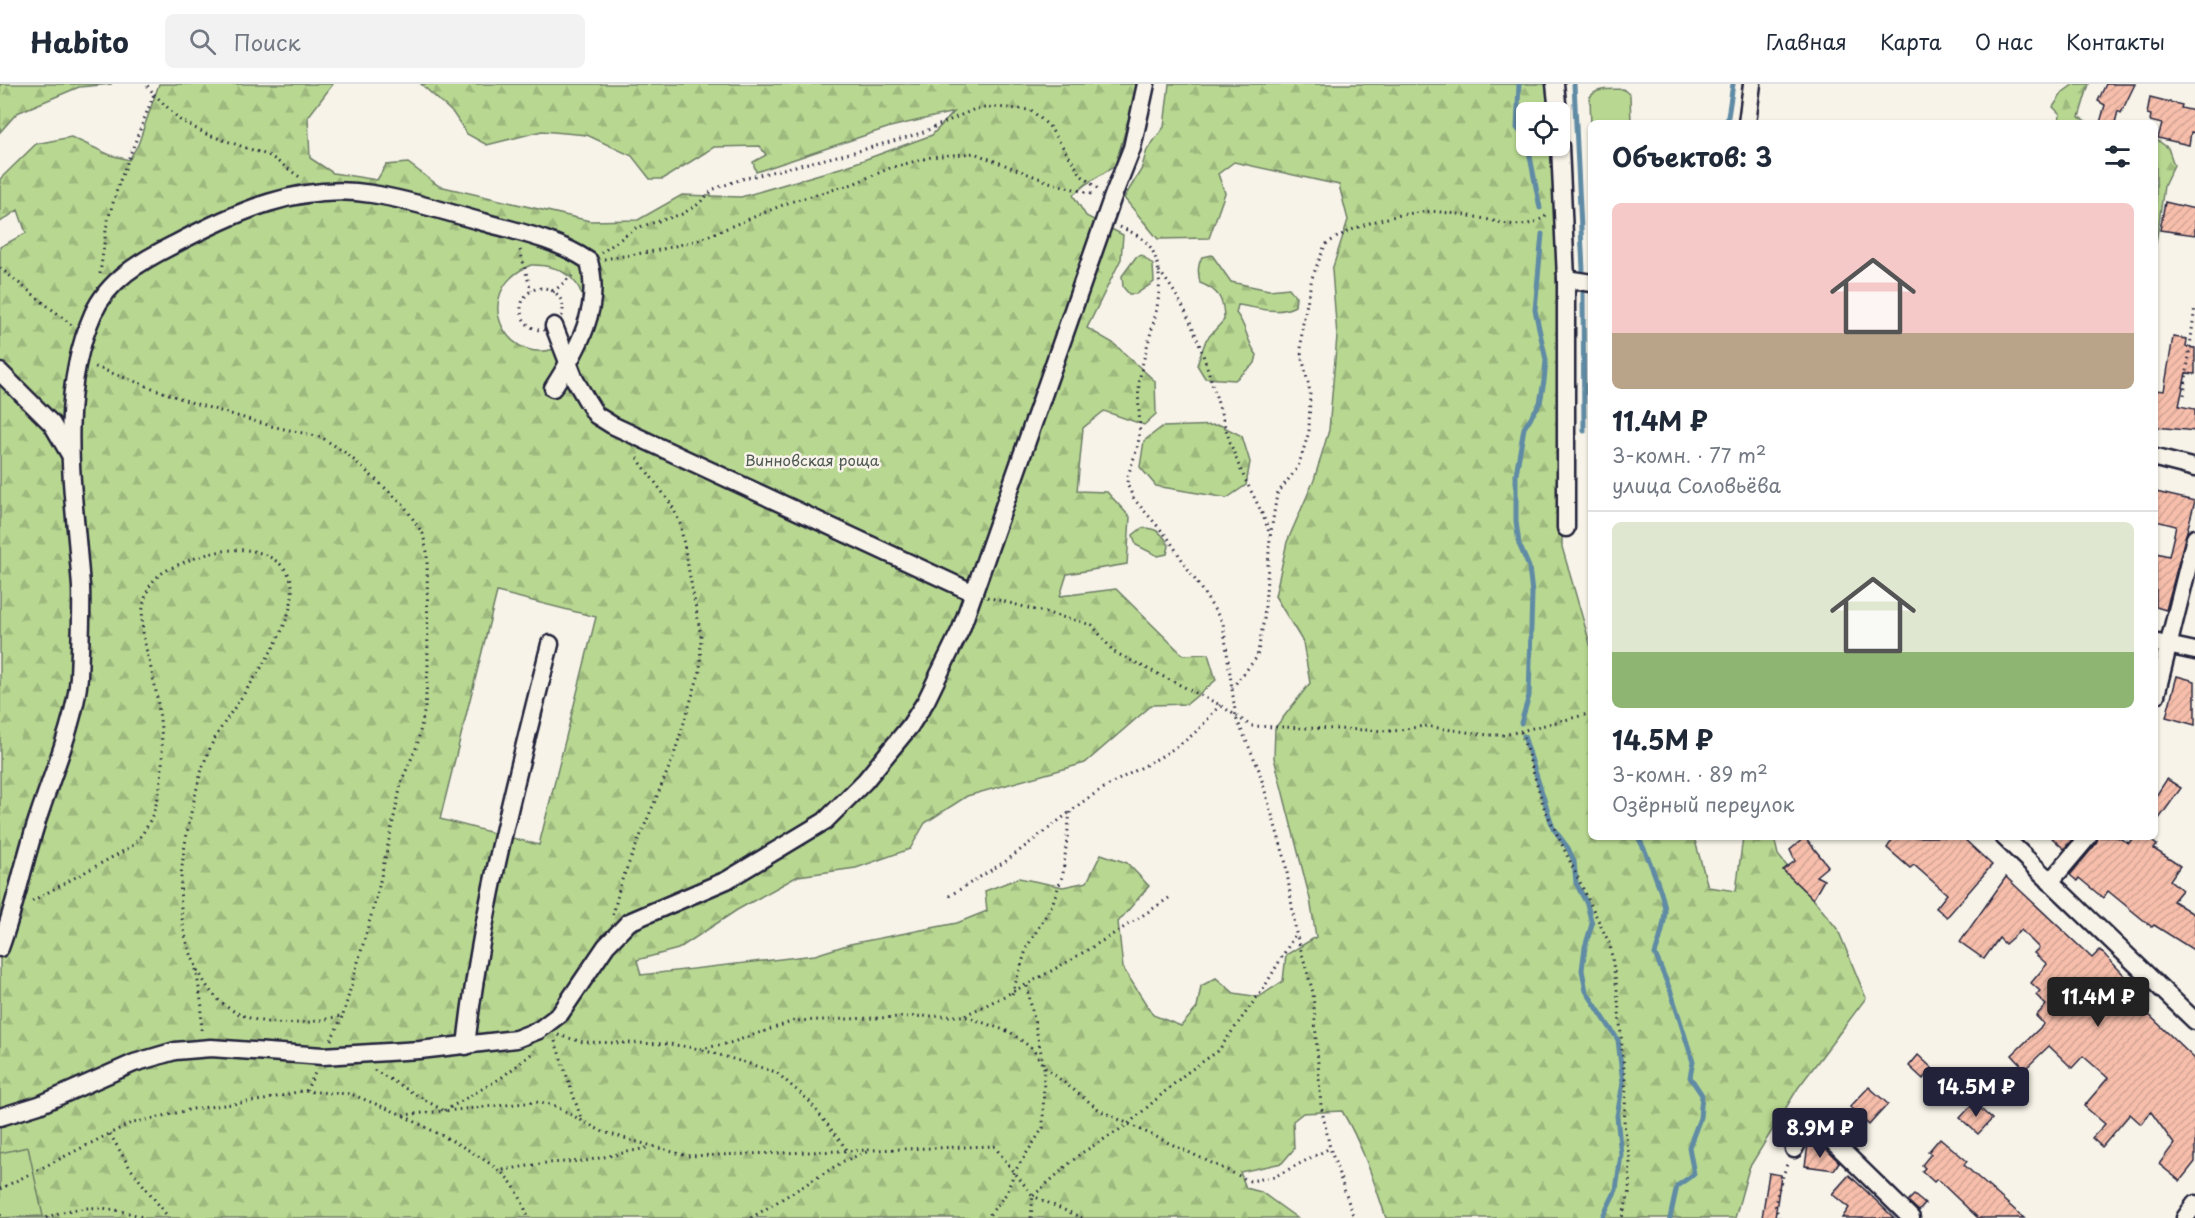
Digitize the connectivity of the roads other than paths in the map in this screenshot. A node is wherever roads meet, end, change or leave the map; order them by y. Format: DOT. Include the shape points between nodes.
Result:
graph roads {
  1 [pos="1146,84"];
  2 [pos="1555,84"];
  3 [pos="1752,84"];
  4 [pos="1557,102"];
  5 [pos="1746,120"];
  6 [pos="1560,156"];
  7 [pos="1566,279"];
  8 [pos="1588,282"];
  9 [pos="554,326"];
  10 [pos="570,361"];
  11 [pos="0,372"];
  12 [pos="553,388"];
  13 [pos="70,453"];
  14 [pos="2158,459"];
  15 [pos="2195,468"];
  16 [pos="1566,528"];
  17 [pos="2195,538"];
  18 [pos="974,593"];
  19 [pos="2161,643"];
  20 [pos="550,644"];
  21 [pos="2195,651"];
  22 [pos="2158,674"];
  23 [pos="2007,840"];
  24 [pos="2085,840"];
  25 [pos="2050,882"];
  26 [pos="0,948"];
  27 [pos="2195,1021"];
  28 [pos="466,1046"];
  29 [pos="0,1117"];
  30 [pos="1794,1149"];
  31 [pos="2195,1204"];
  32 [pos="1911,1218"];
  33 [pos="2185,1218"];
  1 -- 18 [label="street" via="1132,148"];
  2 -- 4 [label="street"];
  3 -- 5 [label="street"];
  6 -- 7 [label="street"];
  7 -- 8 [label="street"];
  7 -- 16 [label="street"];
  9 -- 10 [label="street"];
  10 -- 12 [label="street"];
  10 -- 13 [label="street" via="585,329 595,282 589,261 575,251 371,194 333,191 278,199 201,230 144,260 103,297 93,314 79,360"];
  10 -- 18 [label="street" via="575,380 596,415 612,425"];
  11 -- 13 [label="street" via="52,424"];
  13 -- 26 [label="street" via="81,592 78,681 61,752"];
  14 -- 15 [label="street"];
  17 -- 19 [label="street"];
  18 -- 28 [label="street" via="961,629 915,718 865,781 825,821 727,880 629,921 606,946 544,1039"];
  19 -- 21 [label="street"];
  19 -- 22 [label="street"];
  20 -- 28 [label="street" via="491,884"];
  23 -- 25 [label="street"];
  24 -- 25 [label="street"];
  25 -- 27 [label="street"];
  28 -- 29 [label="street" via="323,1056 199,1048 175,1051 134,1063 39,1105"];
  30 -- 32 [label="street" via="1807,1124 1813,1122"];
  31 -- 33 [label="street"];
}
